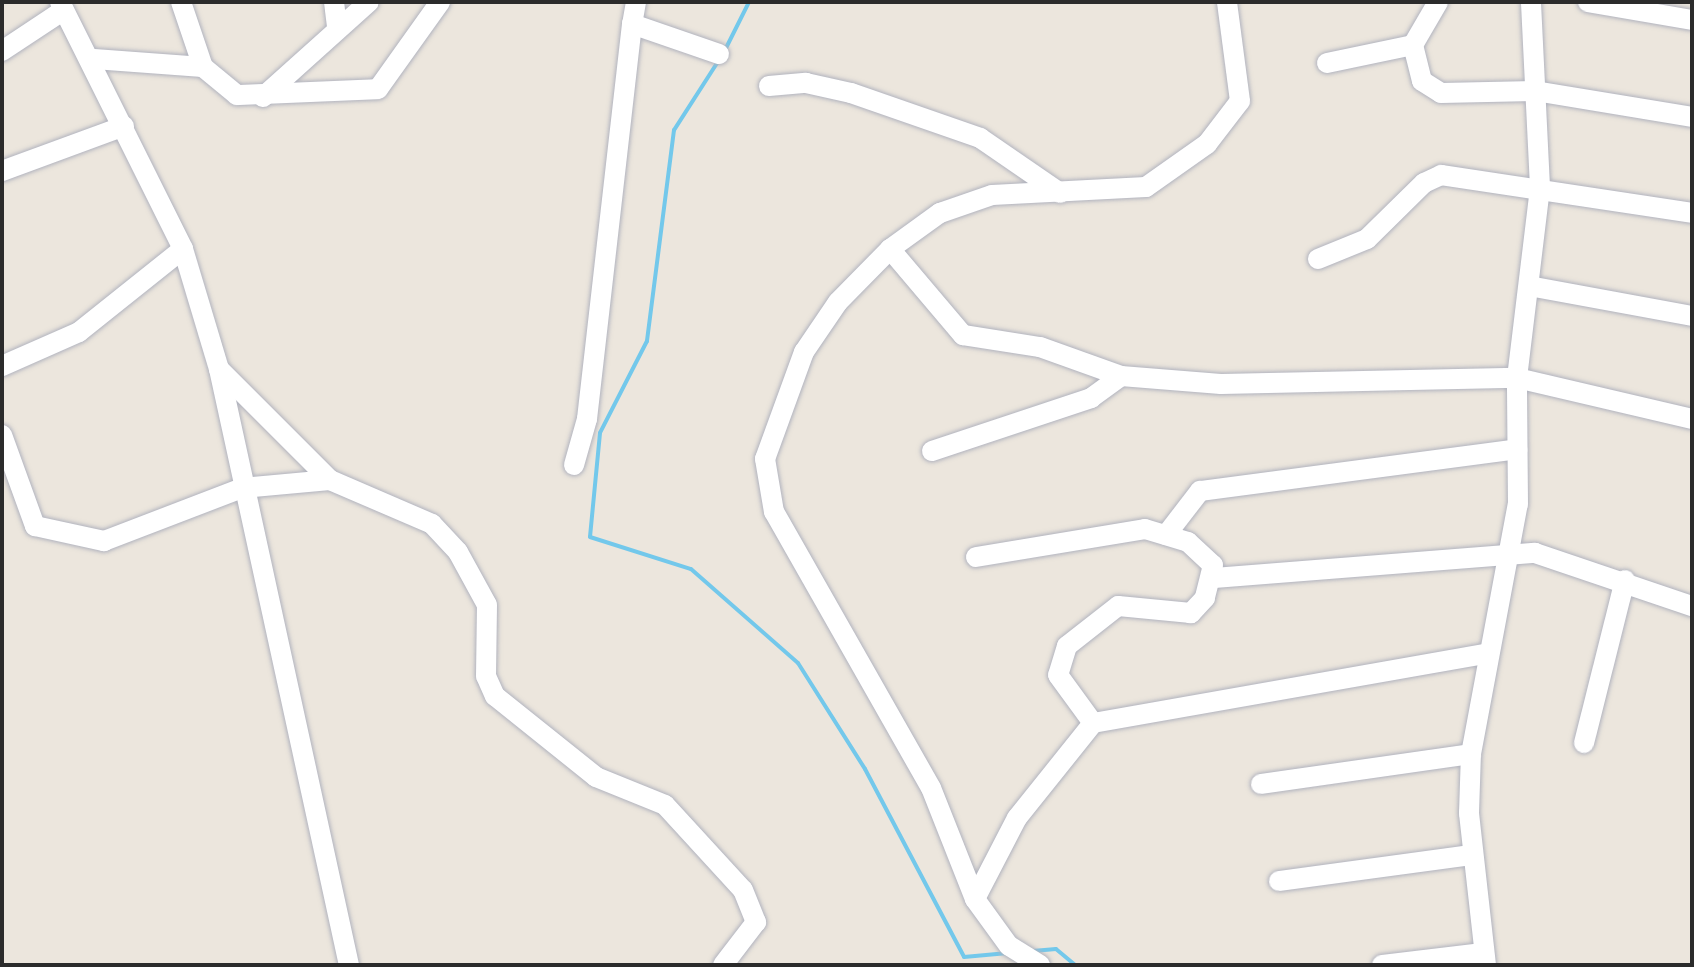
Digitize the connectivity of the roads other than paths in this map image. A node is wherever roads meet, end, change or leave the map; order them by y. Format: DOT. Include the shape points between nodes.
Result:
graph roads {
  1 [pos="181,2"];
  2 [pos="334,2"];
  3 [pos="369,2"];
  4 [pos="440,2"];
  5 [pos="636,2"];
  6 [pos="1438,2"];
  7 [pos="1531,2"];
  8 [pos="1588,2"];
  9 [pos="1229,4"];
  10 [pos="62,6"];
  11 [pos="1692,20"];
  12 [pos="632,24"];
  13 [pos="337,27"];
  14 [pos="1413,45"];
  15 [pos="2,51"];
  16 [pos="719,54"];
  17 [pos="94,59"];
  18 [pos="1327,63"];
  19 [pos="203,67"];
  20 [pos="769,86"];
  21 [pos="1535,91"];
  22 [pos="263,97"];
  23 [pos="1692,117"];
  24 [pos="124,126"];
  25 [pos="2,171"];
  26 [pos="1540,187"];
  27 [pos="1060,193"];
  28 [pos="1692,213"];
  29 [pos="183,249"];
  30 [pos="890,249"];
  31 [pos="1318,259"];
  32 [pos="1529,286"];
  33 [pos="1692,316"];
  34 [pos="2,366"];
  35 [pos="219,369"];
  36 [pos="1121,376"];
  37 [pos="1517,378"];
  38 [pos="1692,419"];
  39 [pos="2,435"];
  40 [pos="1517,449"];
  41 [pos="932,451"];
  42 [pos="574,465"];
  43 [pos="330,480"];
  44 [pos="242,488"];
  45 [pos="1166,535"];
  46 [pos="1513,554"];
  47 [pos="976,557"];
  48 [pos="1214,578"];
  49 [pos="1625,580"];
  50 [pos="1692,606"];
  51 [pos="1488,653"];
  52 [pos="1093,723"];
  53 [pos="1584,743"];
  54 [pos="1471,754"];
  55 [pos="1261,784"];
  56 [pos="1472,855"];
  57 [pos="1279,881"];
  58 [pos="975,899"];
  59 [pos="1485,959"];
  60 [pos="351,960"];
  61 [pos="723,965"];
  62 [pos="1040,965"];
  63 [pos="1382,965"];
  1 -- 19 [label="street"];
  2 -- 13 [label="street"];
  3 -- 13 [label="street"];
  4 -- 22 [label="street" via="378,89"];
  5 -- 12 [label="street"];
  6 -- 14 [label="street"];
  7 -- 21 [label="street"];
  8 -- 11 [label="street"];
  9 -- 27 [label="street" via="1240,101 1228,122 1146,187"];
  10 -- 15 [label="street"];
  10 -- 17 [label="street"];
  12 -- 16 [label="street"];
  12 -- 42 [label="street" via="587,419"];
  13 -- 22 [label="street"];
  14 -- 18 [label="street"];
  14 -- 21 [label="street" via="1422,81 1441,93"];
  17 -- 19 [label="street"];
  17 -- 24 [label="street"];
  19 -- 22 [label="street" via="237,95"];
  20 -- 27 [label="street" via="806,83 851,93 980,138"];
  21 -- 23 [label="street"];
  21 -- 26 [label="street"];
  24 -- 25 [label="street"];
  24 -- 29 [label="street"];
  26 -- 28 [label="street"];
  26 -- 31 [label="street" via="1441,175 1424,183 1367,239"];
  26 -- 32 [label="street"];
  27 -- 30 [label="street" via="992,195 940,213"];
  29 -- 34 [label="street" via="79,332"];
  29 -- 35 [label="street"];
  30 -- 36 [label="street" via="963,335 1040,347"];
  30 -- 58 [label="street" via="838,302 804,352 765,459 774,512 931,788"];
  32 -- 33 [label="street"];
  32 -- 37 [label="street"];
  35 -- 43 [label="street"];
  35 -- 44 [label="street"];
  36 -- 37 [label="street" via="1221,384"];
  36 -- 41 [label="street" via="1091,398"];
  37 -- 38 [label="street"];
  37 -- 40 [label="street"];
  39 -- 44 [label="street" via="30,520 41,530 104,541"];
  40 -- 45 [label="street" via="1200,491"];
  40 -- 46 [label="street"];
  43 -- 44 [label="street"];
  43 -- 61 [label="street" via="432,524 487,605 486,676 495,696 596,777 665,805 743,890 756,922"];
  44 -- 60 [label="street"];
  45 -- 47 [label="street" via="1131,528"];
  45 -- 48 [label="street" via="1203,553"];
  46 -- 48 [label="street"];
  46 -- 49 [label="street" via="1535,553"];
  46 -- 51 [label="street"];
  48 -- 52 [label="street" via="1191,613 1118,606 1067,646 1058,675"];
  49 -- 50 [label="street"];
  49 -- 53 [label="street"];
  51 -- 52 [label="street"];
  51 -- 54 [label="street"];
  52 -- 58 [label="street" via="1017,818"];
  54 -- 55 [label="street"];
  54 -- 56 [label="street"];
  56 -- 57 [label="street"];
  56 -- 59 [label="street"];
  58 -- 62 [label="street" via="1009,946"];
  59 -- 63 [label="street"];
}
